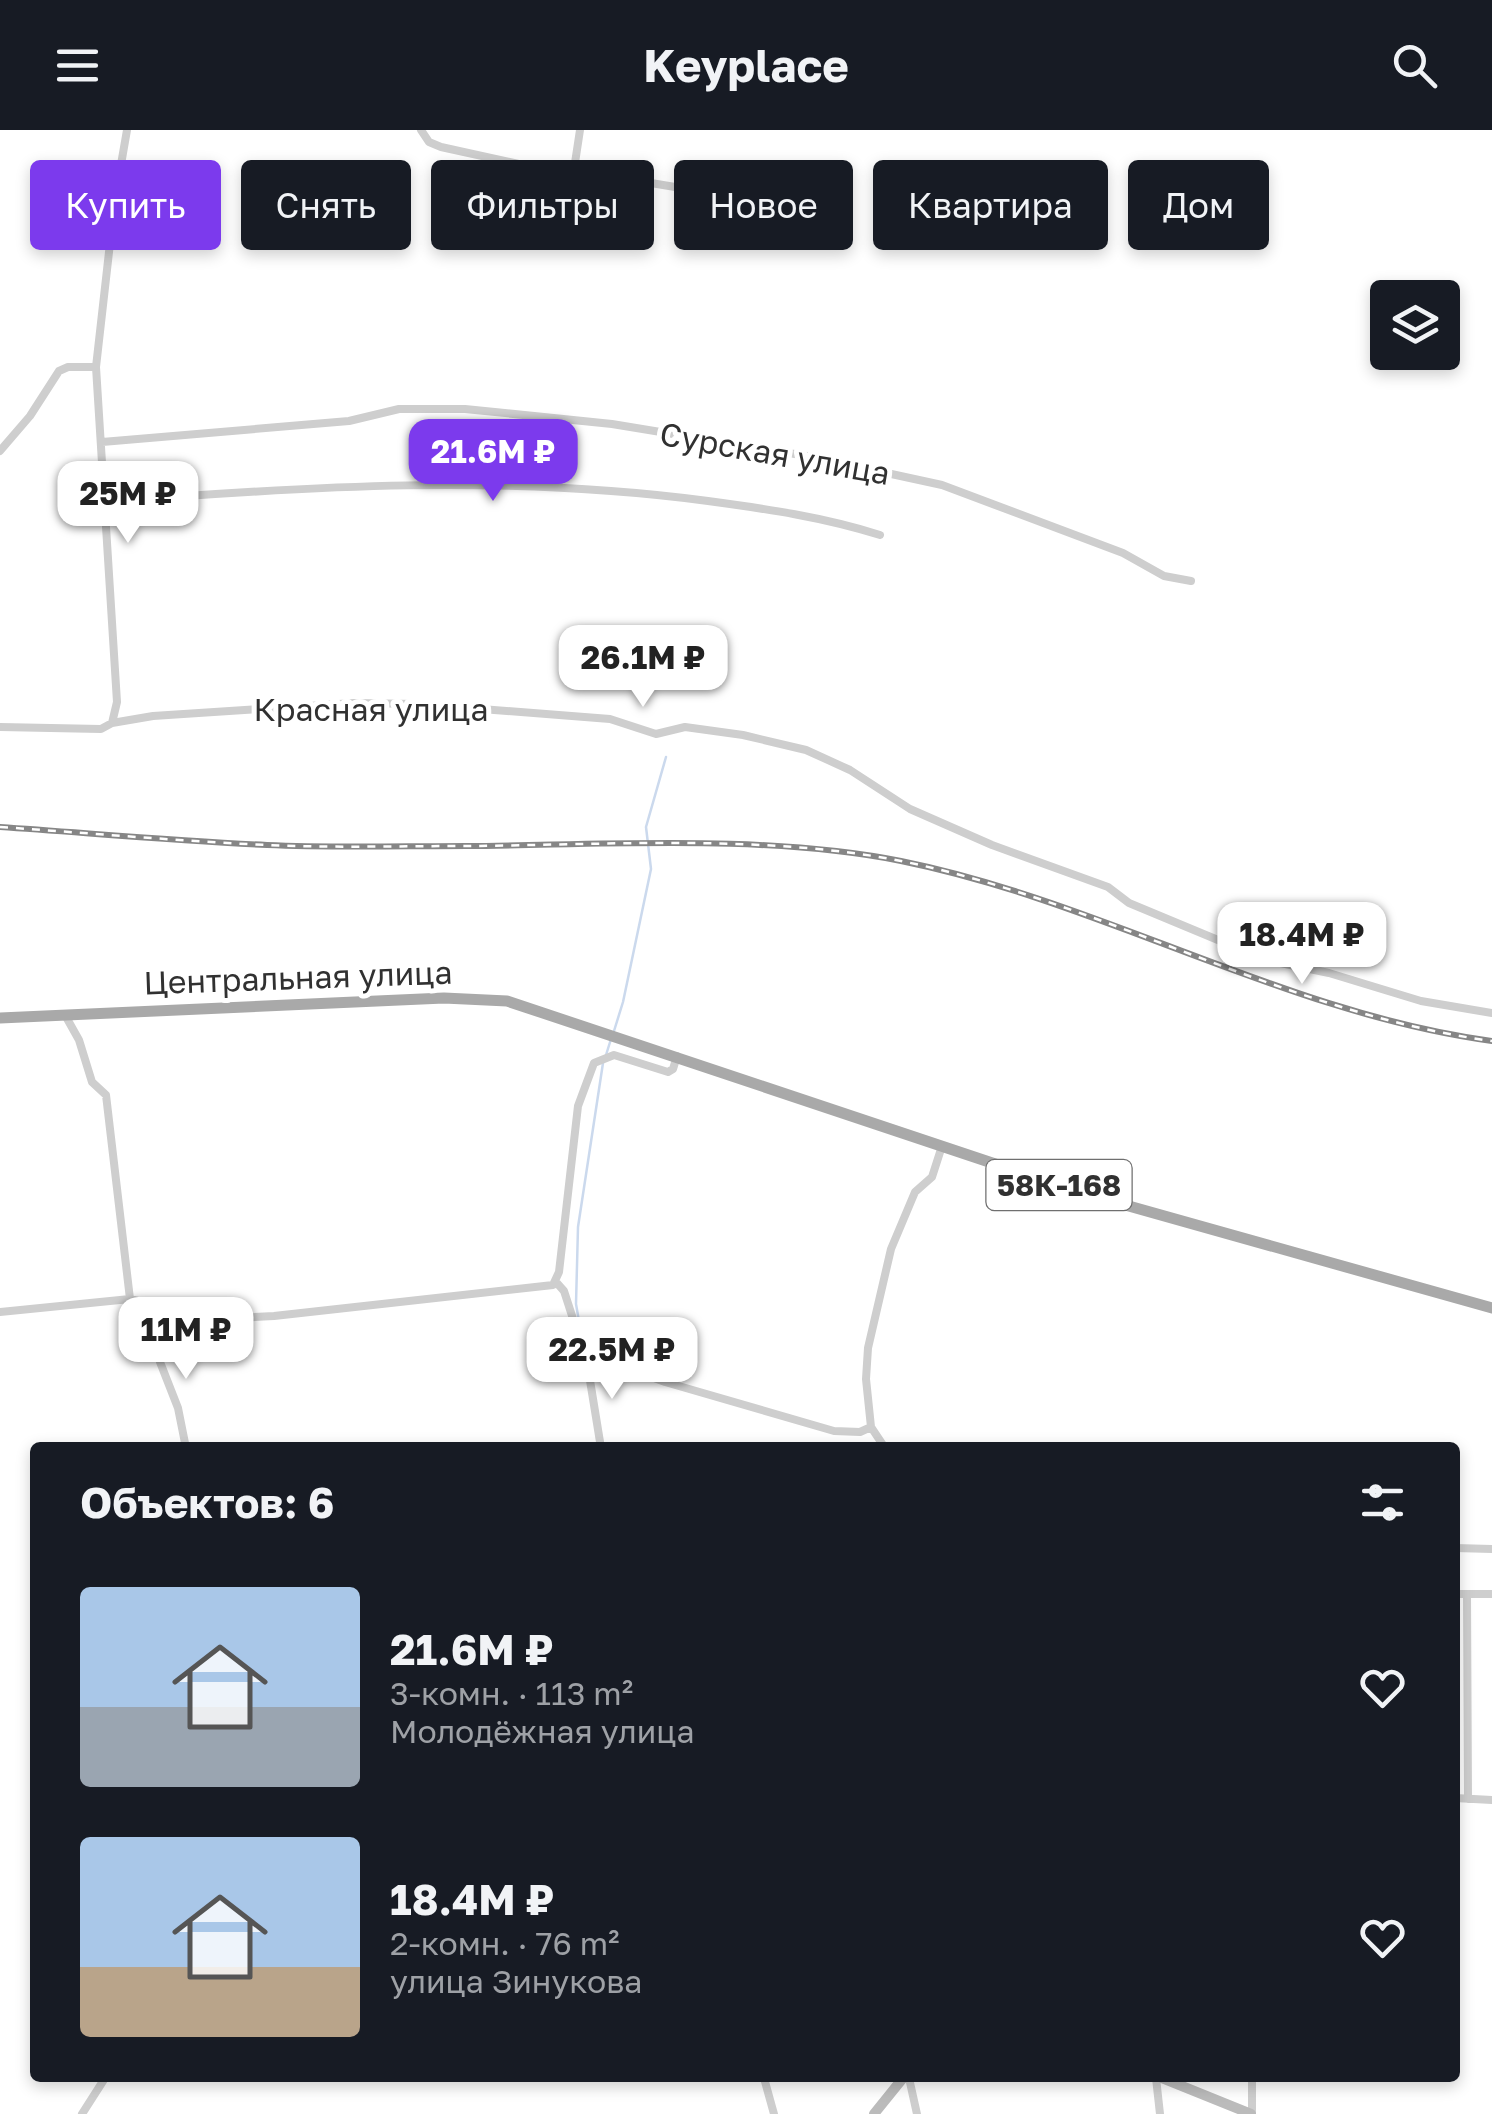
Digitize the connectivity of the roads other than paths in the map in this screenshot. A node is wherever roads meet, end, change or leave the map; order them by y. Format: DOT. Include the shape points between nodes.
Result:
graph roads {
  1 [pos="126,130"];
  2 [pos="421,130"];
  3 [pos="580,130"];
  4 [pos="500,160"];
  5 [pos="575,160"];
  6 [pos="96,367"];
  7 [pos="102,442"];
  8 [pos="0,451"];
  9 [pos="107,502"];
  10 [pos="880,534"];
  11 [pos="1191,581"];
  12 [pos="112,722"];
  13 [pos="0,727"];
  14 [pos="1492,1012"];
  15 [pos="64,1014"];
  16 [pos="0,1018"];
  17 [pos="677,1056"];
  18 [pos="942,1146"];
  19 [pos="556,1282"];
  20 [pos="130,1299"];
  21 [pos="1492,1308"];
  22 [pos="0,1312"];
  23 [pos="164,1316"];
  24 [pos="587,1362"];
  25 [pos="871,1427"];
  26 [pos="185,1442"];
  27 [pos="599,1442"];
  28 [pos="881,1442"];
  29 [pos="1460,1548"];
  30 [pos="1492,1549"];
  31 [pos="1460,1594"];
  32 [pos="1467,1594"];
  33 [pos="1492,1594"];
  34 [pos="1460,1798"];
  35 [pos="1468,1799"];
  36 [pos="1492,1800"];
  37 [pos="102,2082"];
  38 [pos="765,2082"];
  39 [pos="902,2082"];
  40 [pos="907,2082"];
  41 [pos="1159,2082"];
  42 [pos="1169,2082"];
  43 [pos="1252,2082"];
  44 [pos="82,2114"];
  45 [pos="774,2114"];
  46 [pos="874,2114"];
  47 [pos="917,2114"];
  48 [pos="1160,2114"];
  49 [pos="1252,2114"];
  1 -- 6 [label="street"];
  2 -- 4 [label="street" via="441,147"];
  3 -- 5 [label="street"];
  6 -- 7 [label="street"];
  6 -- 8 [label="street" via="59,370"];
  7 -- 9 [label="street"];
  7 -- 11 [label="street, Сурская улица" via="350,421 399,409 612,424 942,486"];
  9 -- 10 [label="street" via="376,483 494,485 759,507"];
  9 -- 12 [label="street" via="117,702"];
  12 -- 13 [label="street, Красная улица" via="101,729"];
  12 -- 14 [label="street, Красная улица" via="226,710 417,704 610,719 656,734 685,728 742,736 806,750 910,808 1108,887 1128,903 1266,960"];
  15 -- 16 [label="main road, Центральная улица / 58К-168"];
  15 -- 17 [label="main road, Центральная улица / 58К-168" via="479,998 532,1007"];
  15 -- 20 [label="street" via="92,1082 106,1095"];
  17 -- 18 [label="main road, 58К-168"];
  17 -- 19 [label="street" via="668,1072 614,1055 594,1063 578,1106"];
  18 -- 21 [label="main road, 58К-168" via="1080,1192"];
  18 -- 25 [label="street" via="891,1249 868,1348"];
  19 -- 23 [label="street" via="274,1316"];
  19 -- 24 [label="street"];
  20 -- 22 [label="street"];
  20 -- 23 [label="street" via="154,1305"];
  23 -- 26 [label="street" via="160,1362"];
  24 -- 25 [label="street" via="598,1358 834,1432"];
  24 -- 27 [label="street"];
  25 -- 28 [label="street"];
  29 -- 30 [label="street"];
  31 -- 32 [label="street"];
  32 -- 33 [label="street"];
  32 -- 35 [label="street"];
  34 -- 35 [label="street"];
  35 -- 36 [label="street"];
  37 -- 44 [label="street"];
  38 -- 45 [label="street"];
  39 -- 46 [label="street"];
  40 -- 47 [label="street"];
  41 -- 48 [label="street"];
  42 -- 49 [label="street"];
  43 -- 49 [label="street"];
}
